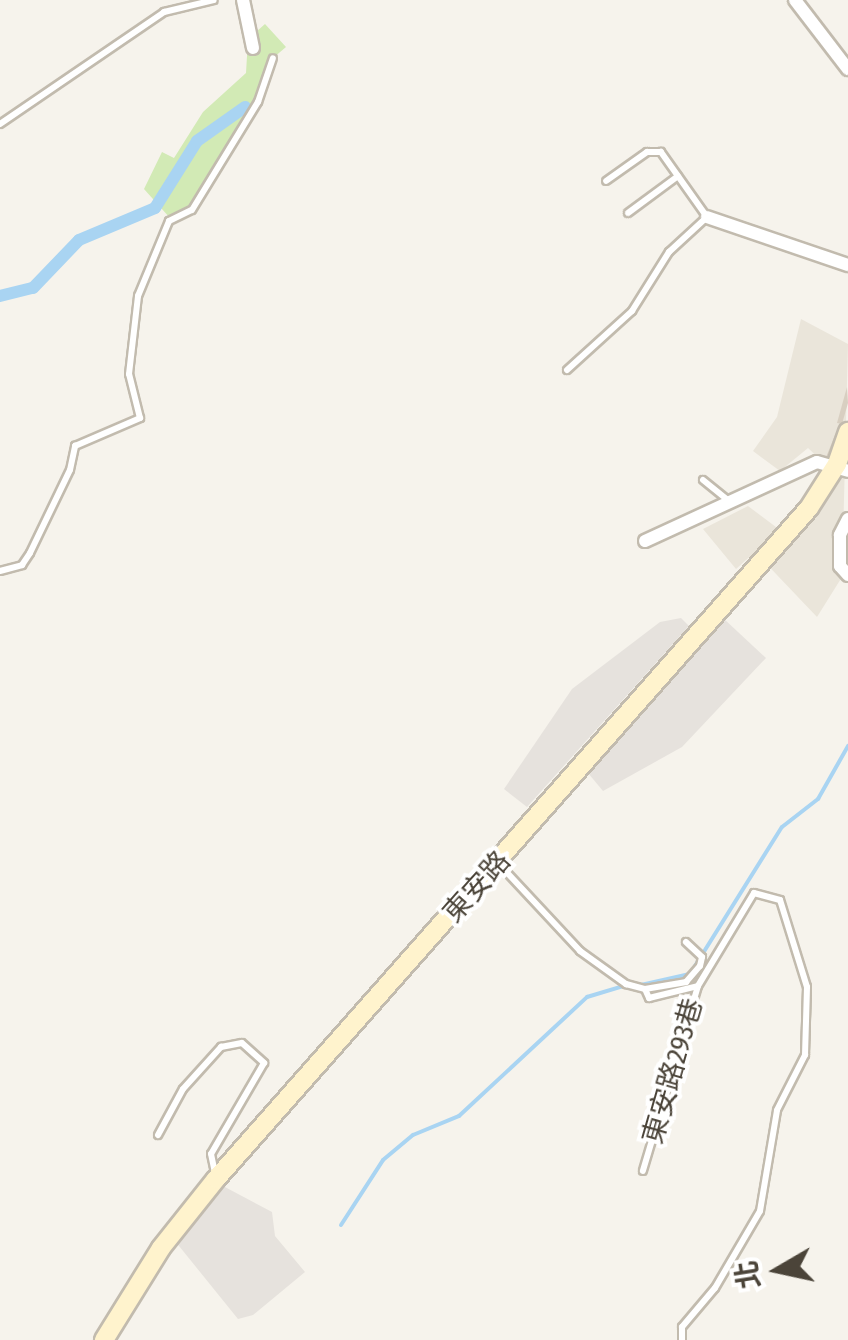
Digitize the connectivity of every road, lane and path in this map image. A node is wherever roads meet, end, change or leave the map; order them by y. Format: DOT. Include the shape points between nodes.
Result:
graph roads {
  1 [pos="214,0"];
  2 [pos="244,0"];
  3 [pos="795,0"];
  4 [pos="253,48"];
  5 [pos="273,58"];
  6 [pos="848,69"];
  7 [pos="0,124"];
  8 [pos="678,176"];
  9 [pos="606,181"];
  10 [pos="628,213"];
  11 [pos="707,217"];
  12 [pos="848,266"];
  13 [pos="567,370"];
  14 [pos="848,432"];
  15 [pos="843,468"];
  16 [pos="703,480"];
  17 [pos="731,503"];
  18 [pos="848,519"];
  19 [pos="646,541"];
  20 [pos="0,571"];
  21 [pos="848,575"];
  22 [pos="498,863"];
  23 [pos="686,942"];
  24 [pos="698,986"];
  25 [pos="645,988"];
  26 [pos="158,1134"];
  27 [pos="643,1170"];
  28 [pos="216,1179"];
  29 [pos="104,1340"];
  30 [pos="682,1340"];
  1 -- 7 [label="lane" via="164,12"];
  2 -- 4 [label="street"];
  3 -- 6 [label="street"];
  5 -- 20 [label="lane" via="258,102 192,210 169,221 138,296 129,374 140,418 75,446 30,553 22,565"];
  8 -- 9 [label="lane" via="661,152 646,152"];
  8 -- 10 [label="lane"];
  8 -- 11 [label="lane"];
  11 -- 12 [label="street"];
  11 -- 13 [label="lane" via="669,252 632,311"];
  14 -- 15 [label="street, 東安路"];
  15 -- 17 [label="street" via="817,462"];
  15 -- 22 [label="street, 東安路"];
  16 -- 17 [label="lane"];
  17 -- 19 [label="street"];
  18 -- 21 [label="street" via="840,550"];
  22 -- 25 [label="lane, 東安路293巷" via="580,950 626,984"];
  22 -- 28 [label="street, 東安路"];
  23 -- 25 [label="lane" via="702,957 686,982"];
  24 -- 25 [label="lane, 東安路293巷" via="649,998"];
  24 -- 27 [label="lane, 東安路293巷"];
  24 -- 30 [label="lane" via="754,893 780,900 806,987 804,1055 777,1110 760,1211 715,1288 682,1327"];
  26 -- 28 [label="lane" via="183,1089 220,1047 242,1043 264,1063 212,1154"];
  28 -- 29 [label="street, 東安路" via="161,1248"];
}
